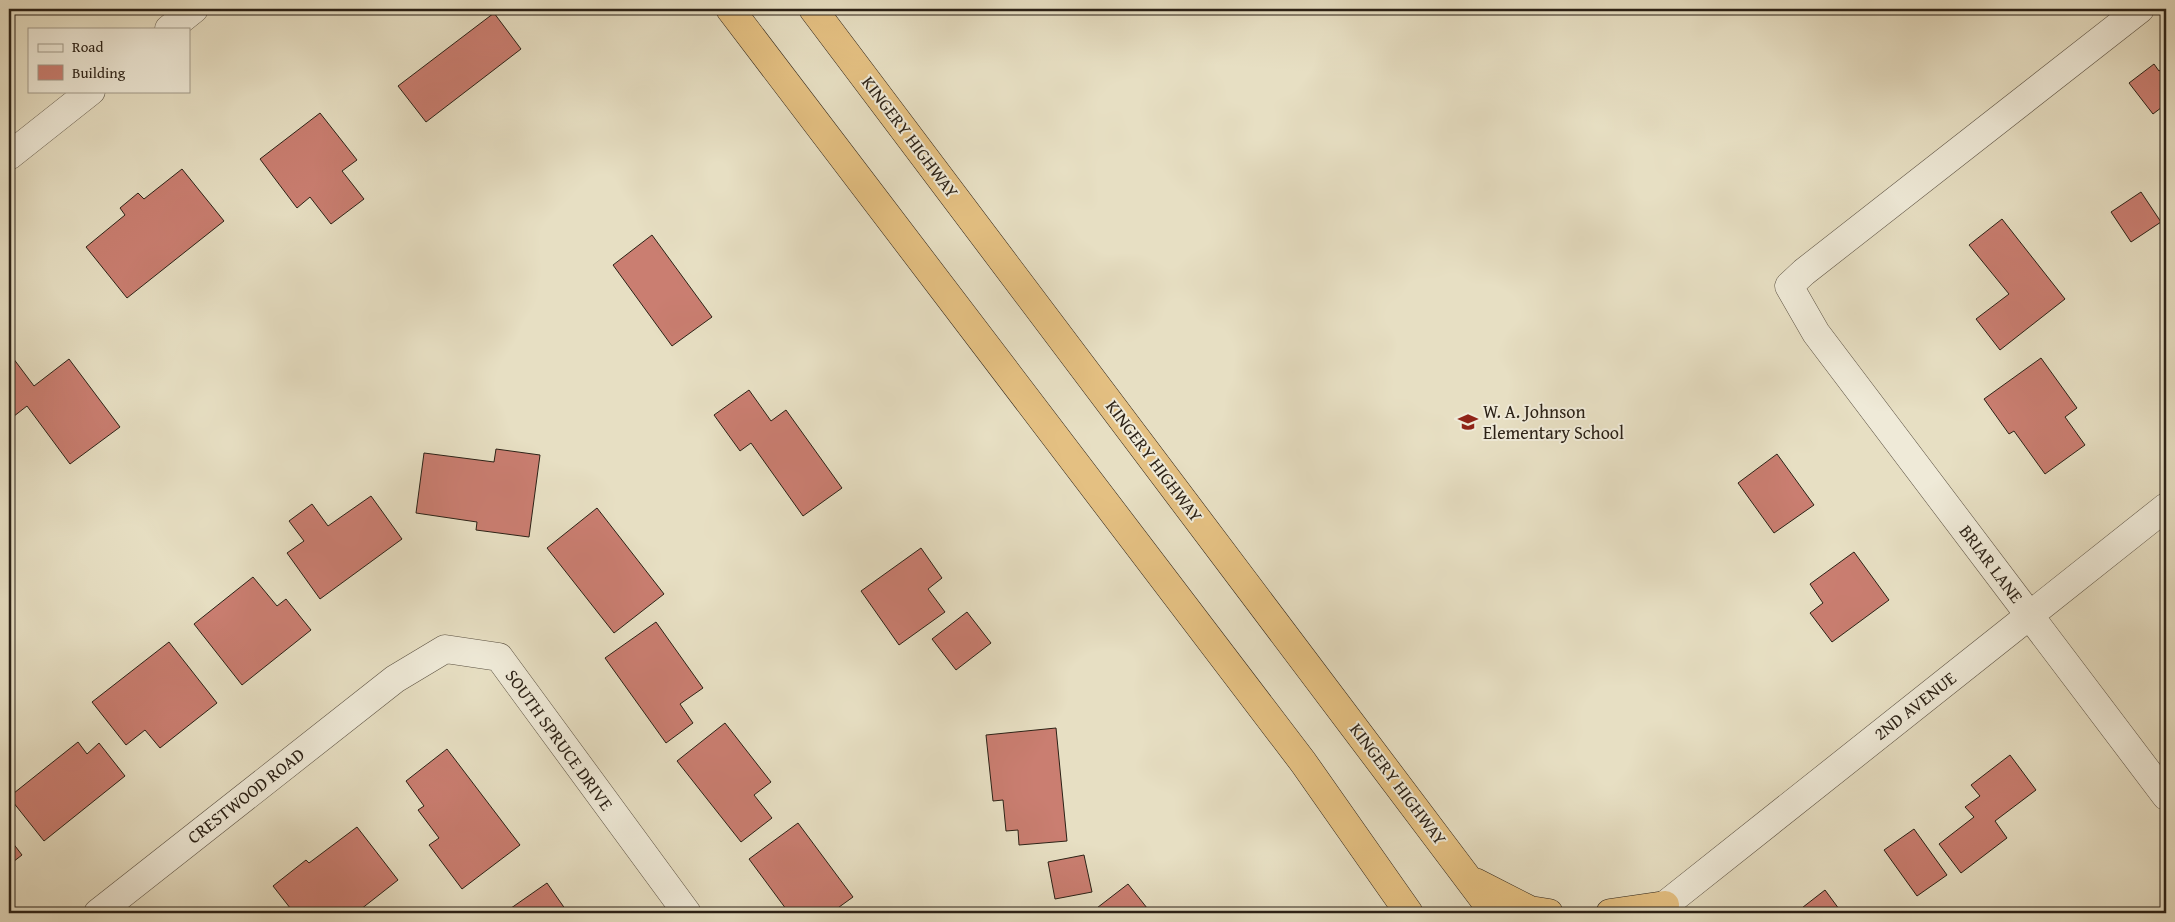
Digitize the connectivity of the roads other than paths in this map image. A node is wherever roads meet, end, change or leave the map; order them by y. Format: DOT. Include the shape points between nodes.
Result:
graph roads {
  1 [pos="194,9"];
  2 [pos="730,9"];
  3 [pos="813,9"];
  4 [pos="2140,9"];
  5 [pos="170,28"];
  6 [pos="89,92"];
  7 [pos="9,156"];
  8 [pos="2166,507"];
  9 [pos="2030,616"];
  10 [pos="395,679"];
  11 [pos="2166,796"];
  12 [pos="1379,870"];
  13 [pos="1470,879"];
  14 [pos="1662,909"];
  15 [pos="98,913"];
  16 [pos="687,913"];
  17 [pos="1389,913"];
  18 [pos="1409,913"];
  19 [pos="1494,913"];
  20 [pos="1549,913"];
  21 [pos="1610,913"];
  1 -- 5 [label="street"];
  2 -- 12 [label="highway" via="1303,762"];
  3 -- 13 [label="highway, KINGERY HIGHWAY"];
  4 -- 9 [label="street, BRIAR LANE" via="1789,286 1816,333"];
  6 -- 7 [label="street"];
  8 -- 9 [label="street, 2ND AVENUE"];
  9 -- 11 [label="street, BRIAR LANE"];
  9 -- 14 [label="street, 2ND AVENUE"];
  10 -- 15 [label="street, CRESTWOOD ROAD"];
  10 -- 16 [label="street, SOUTH SPRUCE DRIVE" via="445,648 499,657"];
  12 -- 17 [label="highway"];
  12 -- 18 [label="highway"];
  13 -- 19 [label="highway, KINGERY HIGHWAY"];
  13 -- 20 [label="highway" via="1530,910"];
  14 -- 21 [label="highway"];
}
